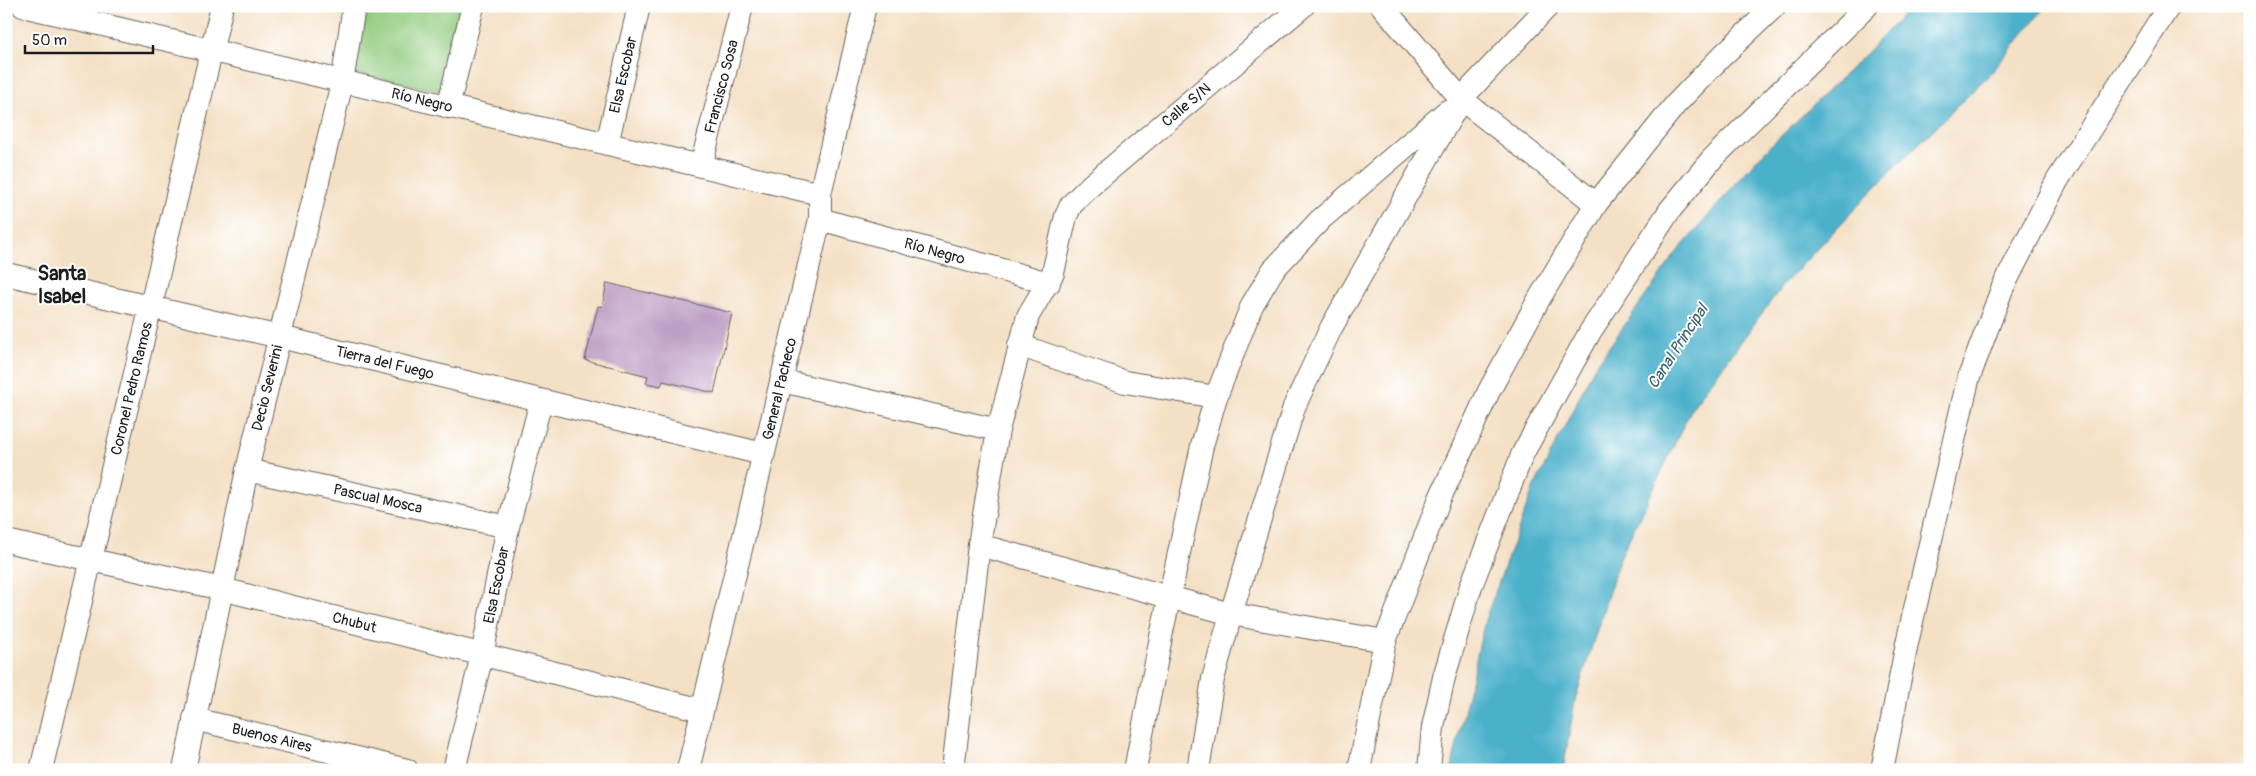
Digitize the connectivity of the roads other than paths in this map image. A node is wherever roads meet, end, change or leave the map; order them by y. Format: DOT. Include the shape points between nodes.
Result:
graph roads {
  1 [pos="23,6"];
  2 [pos="222,6"];
  3 [pos="354,6"];
  4 [pos="473,6"];
  5 [pos="639,6"];
  6 [pos="742,6"];
  7 [pos="866,6"];
  8 [pos="1303,6"];
  9 [pos="1382,6"];
  10 [pos="1548,6"];
  11 [pos="1775,6"];
  12 [pos="1867,6"];
  13 [pos="2168,6"];
  14 [pos="212,51"];
  15 [pos="342,83"];
  16 [pos="1461,99"];
  17 [pos="448,106"];
  18 [pos="607,144"];
  19 [pos="701,166"];
  20 [pos="820,194"];
  21 [pos="1596,204"];
  22 [pos="820,219"];
  23 [pos="6,274"];
  24 [pos="1048,283"];
  25 [pos="150,308"];
  26 [pos="280,337"];
  27 [pos="1019,345"];
  28 [pos="782,381"];
  29 [pos="1216,397"];
  30 [pos="541,401"];
  31 [pos="998,430"];
  32 [pos="763,454"];
  33 [pos="247,470"];
  34 [pos="508,527"];
  35 [pos="6,541"];
  36 [pos="979,545"];
  37 [pos="91,559"];
  38 [pos="222,589"];
  39 [pos="1170,598"];
  40 [pos="1231,614"];
  41 [pos="1385,641"];
  42 [pos="482,655"];
  43 [pos="702,710"];
  44 [pos="194,719"];
  45 [pos="41,770"];
  46 [pos="184,770"];
  47 [pos="407,770"];
  48 [pos="454,770"];
  49 [pos="688,770"];
  50 [pos="953,770"];
  51 [pos="1135,770"];
  52 [pos="1198,770"];
  53 [pos="1359,770"];
  54 [pos="1428,770"];
  55 [pos="1882,770"];
  1 -- 14 [label="street, Río Negro"];
  2 -- 14 [label="street, Coronel Pedro Ramos"];
  3 -- 15 [label="street, Decio Severini"];
  4 -- 17 [label="street"];
  5 -- 18 [label="street, Elsa Escobar"];
  6 -- 19 [label="street, Francisco Sosa"];
  7 -- 20 [label="street, General Pacheco"];
  8 -- 24 [label="street, Calle S/N" via="1071,205"];
  9 -- 16 [label="street"];
  10 -- 16 [label="street"];
  11 -- 21 [label="street" via="1675,105"];
  12 -- 54 [label="street" via="1712,160 1670,210 1590,332 1523,453 1471,586 1444,677"];
  13 -- 55 [label="street" via="2057,181 2002,289 1968,380 1906,643"];
  14 -- 15 [label="street, Río Negro"];
  14 -- 25 [label="street, Coronel Pedro Ramos"];
  15 -- 17 [label="street, Río Negro"];
  15 -- 26 [label="street, Decio Severini"];
  16 -- 21 [label="street"];
  16 -- 29 [label="street" via="1320,220 1273,270 1252,305"];
  16 -- 40 [label="street" via="1331,328 1294,407"];
  17 -- 18 [label="street, Río Negro"];
  18 -- 19 [label="street, Río Negro"];
  19 -- 20 [label="street, Río Negro"];
  20 -- 22 [label="street, General Pacheco"];
  21 -- 41 [label="street" via="1489,391 1440,498"];
  22 -- 24 [label="street, Río Negro"];
  22 -- 28 [label="street, General Pacheco"];
  23 -- 25 [label="street, Tierra del Fuego"];
  24 -- 27 [label="street" via="1028,316"];
  25 -- 26 [label="street, Tierra del Fuego"];
  25 -- 37 [label="street, Coronel Pedro Ramos"];
  26 -- 30 [label="street, Tierra del Fuego"];
  26 -- 33 [label="street, Decio Severini"];
  27 -- 29 [label="street" via="1125,382"];
  27 -- 31 [label="street"];
  28 -- 31 [label="street"];
  28 -- 32 [label="street, General Pacheco"];
  29 -- 39 [label="street" via="1202,446"];
  30 -- 32 [label="street, Tierra del Fuego"];
  30 -- 34 [label="street, Elsa Escobar"];
  31 -- 36 [label="street"];
  32 -- 43 [label="street, General Pacheco"];
  33 -- 34 [label="street, Pascual Mosca"];
  33 -- 38 [label="street, Decio Severini"];
  34 -- 42 [label="street, Elsa Escobar"];
  35 -- 37 [label="street, Chubut"];
  36 -- 39 [label="street"];
  36 -- 50 [label="street"];
  37 -- 38 [label="street, Chubut"];
  37 -- 45 [label="street, Coronel Pedro Ramos"];
  38 -- 42 [label="street, Chubut"];
  38 -- 44 [label="street, Decio Severini"];
  39 -- 40 [label="street"];
  39 -- 51 [label="street"];
  40 -- 41 [label="street"];
  40 -- 52 [label="street" via="1214,678"];
  41 -- 53 [label="street"];
  42 -- 43 [label="street, Chubut"];
  42 -- 48 [label="street, Elsa Escobar"];
  43 -- 49 [label="street, General Pacheco"];
  44 -- 46 [label="street, Decio Severini"];
  44 -- 47 [label="street, Buenos Aires"];
}
